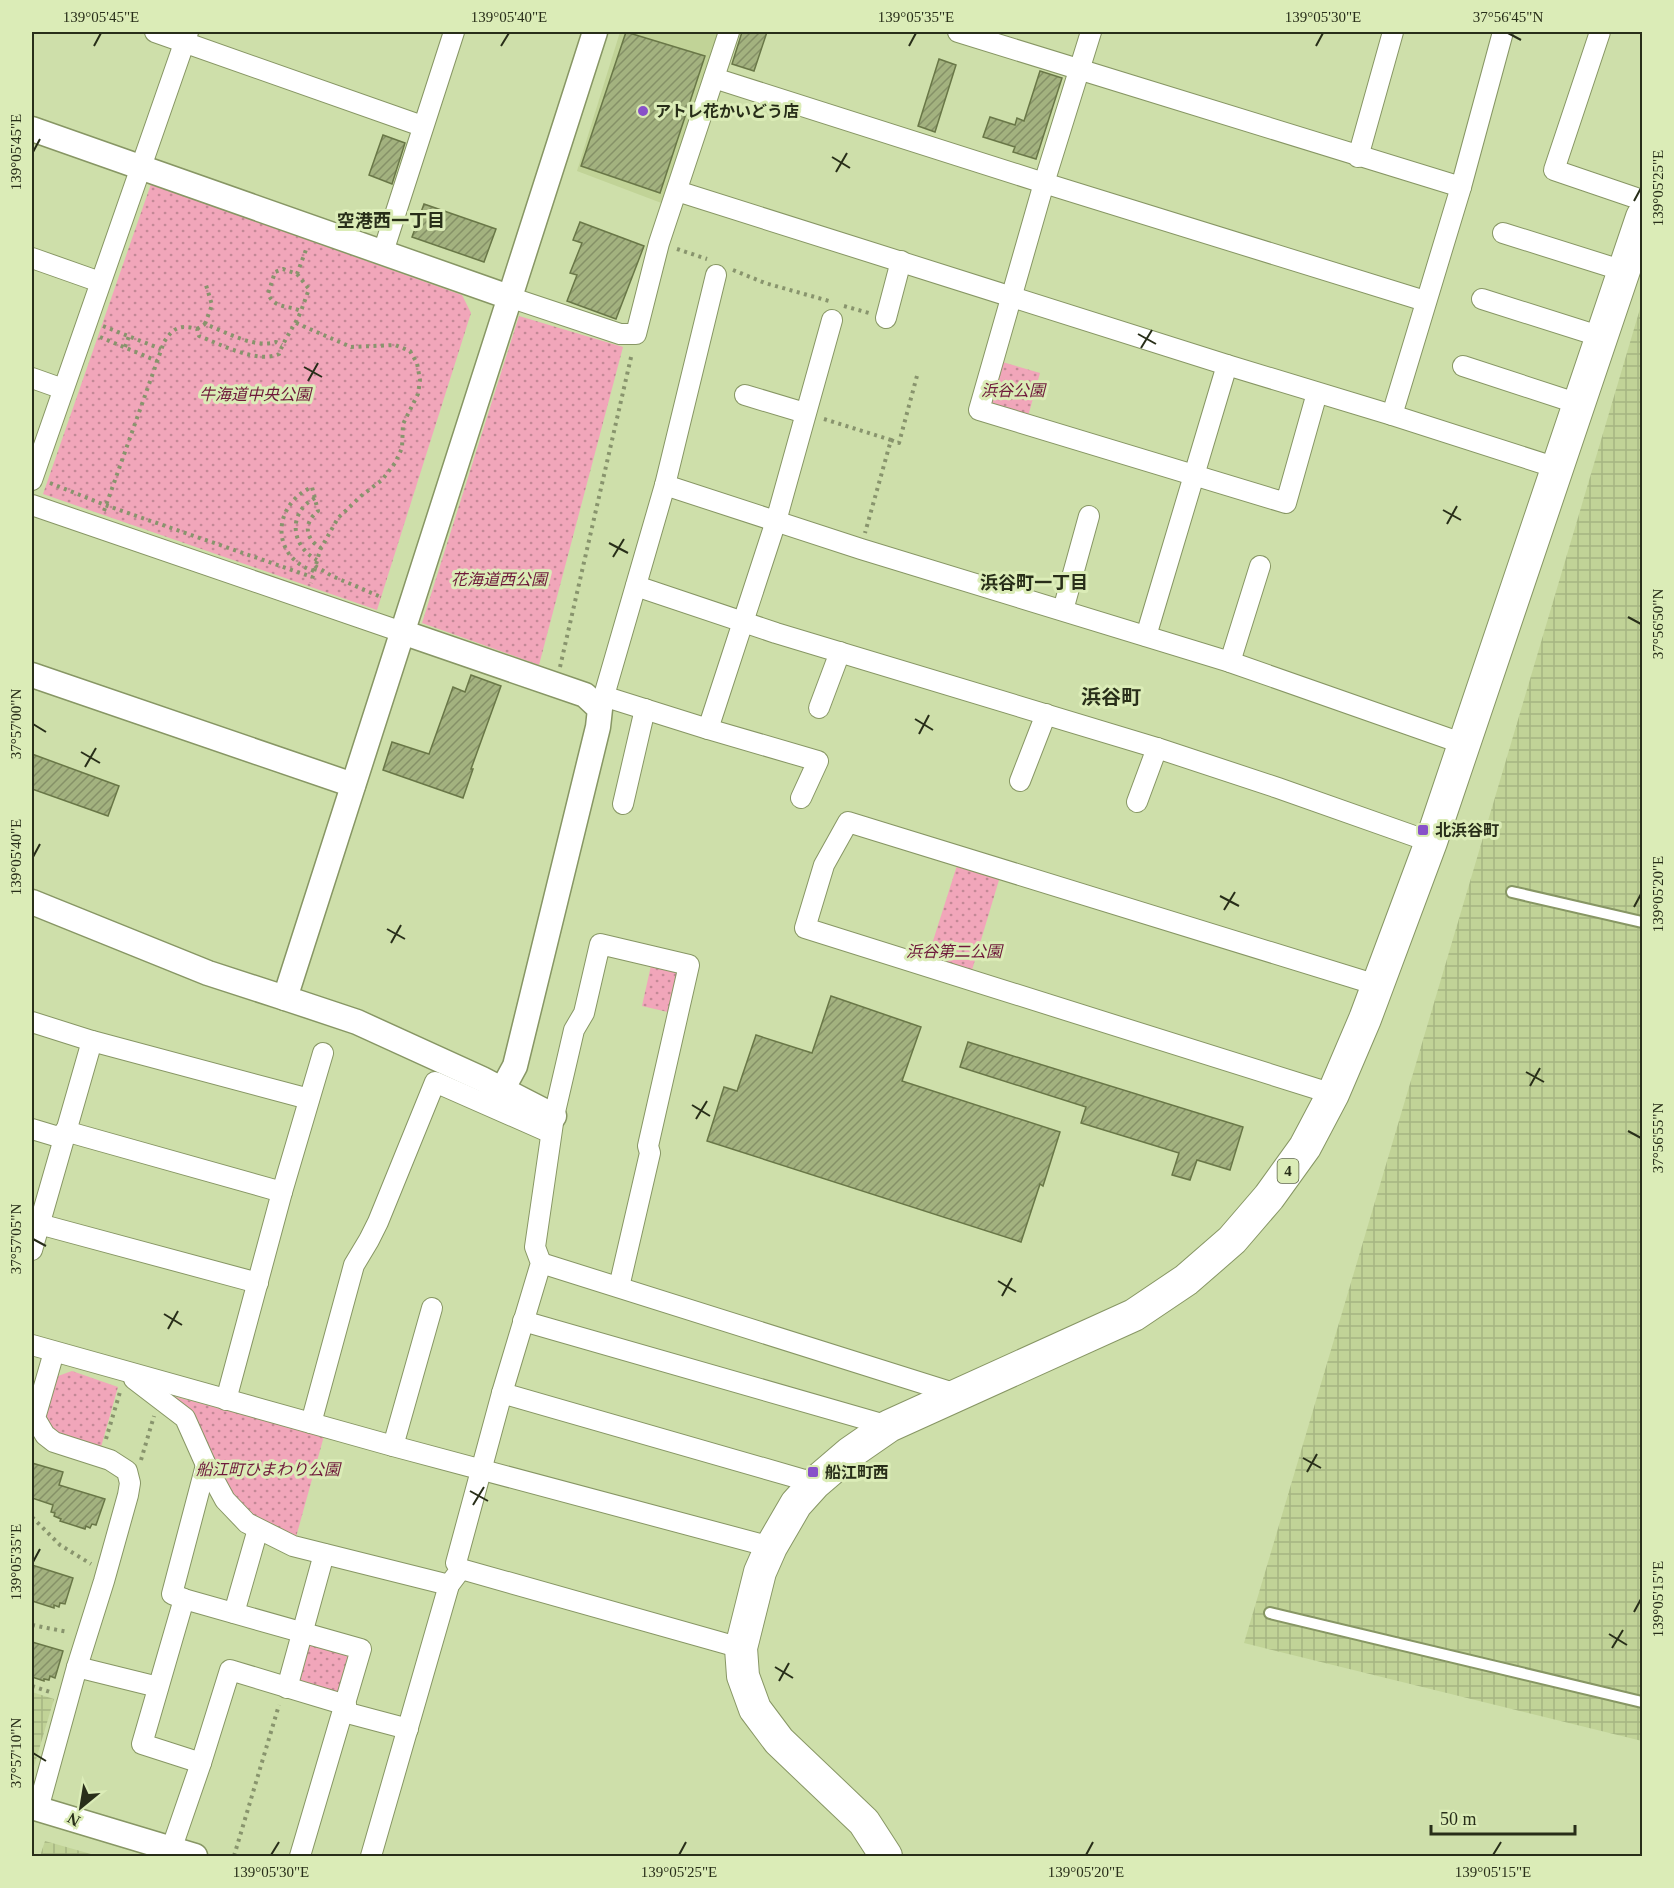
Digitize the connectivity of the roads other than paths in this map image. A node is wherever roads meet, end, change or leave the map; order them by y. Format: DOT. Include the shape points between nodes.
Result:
graph roads {
  1 [pos="155,32"];
  2 [pos="454,32"];
  3 [pos="595,32"];
  4 [pos="729,32"];
  5 [pos="958,32"];
  6 [pos="1091,32"];
  7 [pos="1394,32"];
  8 [pos="1503,32"];
  9 [pos="1600,32"];
  10 [pos="187,37"];
  11 [pos="1079,70"];
  12 [pos="714,78"];
  13 [pos="422,126"];
  14 [pos="32,129"];
  15 [pos="1358,157"];
  16 [pos="141,168"];
  17 [pos="1044,183"];
  18 [pos="1461,188"];
  19 [pos="677,191"];
  20 [pos="1642,200"];
  21 [pos="1642,217"];
  22 [pos="1503,233"];
  23 [pos="383,252"];
  24 [pos="32,258"];
  25 [pos="901,261"];
  26 [pos="718,268"];
  27 [pos="1624,270"];
  28 [pos="100,282"];
  29 [pos="509,297"];
  30 [pos="1011,297"];
  31 [pos="1482,298"];
  32 [pos="1425,301"];
  33 [pos="886,318"];
  34 [pos="832,320"];
  35 [pos="1602,337"];
  36 [pos="1227,365"];
  37 [pos="1464,366"];
  38 [pos="32,378"];
  39 [pos="63,389"];
  40 [pos="1317,393"];
  41 [pos="745,395"];
  42 [pos="1579,404"];
  43 [pos="805,413"];
  44 [pos="1392,415"];
  45 [pos="1557,468"];
  46 [pos="1195,476"];
  47 [pos="39,481"];
  48 [pos="665,485"];
  49 [pos="32,506"];
  50 [pos="1089,516"];
  51 [pos="776,521"];
  52 [pos="1260,566"];
  53 [pos="636,586"];
  54 [pos="1063,610"];
  55 [pos="744,622"];
  56 [pos="402,632"];
  57 [pos="1146,636"];
  58 [pos="840,652"];
  59 [pos="1230,662"];
  60 [pos="32,675"];
  61 [pos="601,702"];
  62 [pos="819,708"];
  63 [pos="645,709"];
  64 [pos="1046,714"];
  65 [pos="708,729"];
  66 [pos="1464,744"];
  67 [pos="1157,748"];
  68 [pos="1020,781"];
  69 [pos="354,785"];
  70 [pos="801,798"];
  71 [pos="1137,801"];
  72 [pos="623,804"];
  73 [pos="1431,842"];
  74 [pos="1512,892"];
  75 [pos="32,902"];
  76 [pos="1642,922"];
  77 [pos="1377,985"];
  78 [pos="285,998"];
  79 [pos="32,1022"];
  80 [pos="92,1041"];
  81 [pos="322,1053"];
  82 [pos="502,1090"];
  83 [pos="1333,1094"];
  84 [pos="309,1099"];
  85 [pos="553,1125"];
  86 [pos="32,1129"];
  87 [pos="63,1135"];
  88 [pos="282,1192"];
  89 [pos="34,1237"];
  90 [pos="541,1263"];
  91 [pos="258,1283"];
  92 [pos="619,1287"];
  93 [pos="432,1308"];
  94 [pos="523,1321"];
  95 [pos="32,1345"];
  96 [pos="54,1352"];
  97 [pos="126,1373"];
  98 [pos="502,1393"];
  99 [pos="960,1395"];
  100 [pos="226,1400"];
  101 [pos="311,1423"];
  102 [pos="889,1426"];
  103 [pos="393,1446"];
  104 [pos="206,1465"];
  105 [pos="481,1470"];
  106 [pos="815,1483"];
  107 [pos="258,1529"];
  108 [pos="771,1547"];
  109 [pos="324,1554"];
  110 [pos="460,1569"];
  111 [pos="449,1585"];
  112 [pos="184,1599"];
  113 [pos="234,1613"];
  114 [pos="1270,1613"];
  115 [pos="302,1632"];
  116 [pos="741,1648"];
  117 [pos="77,1667"];
  118 [pos="158,1687"];
  119 [pos="286,1688"];
  120 [pos="1642,1702"];
  121 [pos="345,1708"];
  122 [pos="408,1729"];
  123 [pos="201,1763"];
  124 [pos="35,1808"];
  125 [pos="171,1850"];
  126 [pos="195,1857"];
  127 [pos="300,1857"];
  128 [pos="371,1857"];
  129 [pos="886,1857"];
  1 -- 10 [label="street"];
  2 -- 13 [label="street"];
  3 -- 29 [label="street"];
  4 -- 12 [label="street"];
  5 -- 11 [label="street"];
  6 -- 11 [label="street"];
  7 -- 15 [label="street"];
  8 -- 18 [label="street"];
  9 -- 20 [label="street" via="1554,170"];
  10 -- 13 [label="street"];
  10 -- 16 [label="street"];
  11 -- 15 [label="street"];
  11 -- 17 [label="street"];
  12 -- 17 [label="street"];
  12 -- 19 [label="street"];
  13 -- 23 [label="street"];
  14 -- 16 [label="street"];
  15 -- 18 [label="street"];
  16 -- 23 [label="street"];
  16 -- 28 [label="street"];
  17 -- 30 [label="street"];
  17 -- 32 [label="street"];
  18 -- 32 [label="street"];
  19 -- 25 [label="street"];
  19 -- 29 [label="street" via="636,334 620,334"];
  21 -- 27 [label="main road, 4"];
  22 -- 27 [label="street"];
  23 -- 29 [label="street"];
  24 -- 28 [label="street"];
  25 -- 30 [label="street"];
  25 -- 33 [label="street"];
  26 -- 48 [label="street"];
  27 -- 35 [label="main road, 4"];
  28 -- 39 [label="street"];
  29 -- 56 [label="street"];
  30 -- 36 [label="street"];
  30 -- 46 [label="street" via="979,410"];
  31 -- 35 [label="street"];
  32 -- 44 [label="street"];
  34 -- 43 [label="street"];
  35 -- 42 [label="main road, 4"];
  36 -- 40 [label="street"];
  36 -- 46 [label="street"];
  37 -- 42 [label="street"];
  38 -- 39 [label="street"];
  39 -- 47 [label="street"];
  40 -- 44 [label="street"];
  40 -- 46 [label="street" via="1286,503"];
  41 -- 43 [label="street"];
  42 -- 45 [label="main road, 4"];
  43 -- 51 [label="street"];
  44 -- 45 [label="street"];
  45 -- 66 [label="main road, 4"];
  46 -- 57 [label="street"];
  48 -- 51 [label="street"];
  48 -- 53 [label="street"];
  49 -- 56 [label="street"];
  50 -- 54 [label="street"];
  51 -- 54 [label="street"];
  51 -- 55 [label="street"];
  52 -- 59 [label="street"];
  53 -- 55 [label="street"];
  53 -- 61 [label="street"];
  54 -- 57 [label="street"];
  55 -- 58 [label="street"];
  55 -- 65 [label="street"];
  56 -- 61 [label="street"];
  56 -- 69 [label="street"];
  57 -- 59 [label="street"];
  58 -- 62 [label="street"];
  58 -- 64 [label="street"];
  59 -- 66 [label="street"];
  60 -- 69 [label="street"];
  61 -- 63 [label="street"];
  61 -- 82 [label="street" via="515,1066"];
  63 -- 65 [label="street"];
  63 -- 72 [label="street"];
  64 -- 67 [label="street"];
  64 -- 68 [label="street"];
  65 -- 70 [label="street" via="818,761"];
  66 -- 73 [label="main road, 4"];
  67 -- 71 [label="street"];
  67 -- 73 [label="street"];
  69 -- 78 [label="street"];
  73 -- 77 [label="main road, 4"];
  74 -- 76 [label="lane"];
  75 -- 78 [label="street" via="208,974"];
  77 -- 83 [label="main road, 4"];
  77 -- 83 [label="street" via="848,822 824,865 805,928"];
  78 -- 82 [label="street" via="357,1022"];
  79 -- 80 [label="street"];
  80 -- 84 [label="street"];
  80 -- 87 [label="street"];
  81 -- 84 [label="street"];
  82 -- 85 [label="street"];
  83 -- 99 [label="main road, 4" via="1305,1147 1269,1197 1232,1240 1186,1280 1134,1315"];
  84 -- 88 [label="street"];
  85 -- 90 [label="street" via="535,1247"];
  85 -- 92 [label="street" via="574,1030 584,1013 600,944 689,965"];
  85 -- 101 [label="street" via="435,1082 378,1222 354,1265"];
  86 -- 87 [label="street"];
  87 -- 88 [label="street"];
  87 -- 89 [label="street"];
  88 -- 91 [label="street"];
  89 -- 91 [label="street"];
  90 -- 92 [label="street"];
  90 -- 94 [label="street"];
  91 -- 100 [label="street"];
  92 -- 99 [label="street"];
  93 -- 103 [label="street"];
  94 -- 98 [label="street"];
  94 -- 102 [label="street"];
  95 -- 96 [label="street"];
  96 -- 97 [label="street"];
  96 -- 117 [label="street" via="35,1418 54,1442 110,1460 127,1471 130,1483"];
  97 -- 100 [label="street"];
  97 -- 104 [label="street" via="185,1418"];
  98 -- 105 [label="street"];
  98 -- 106 [label="street"];
  99 -- 102 [label="main road, 4"];
  100 -- 101 [label="street"];
  101 -- 103 [label="street"];
  102 -- 106 [label="main road, 4" via="850,1452"];
  103 -- 105 [label="street"];
  104 -- 107 [label="street" via="225,1500"];
  104 -- 112 [label="street" via="172,1594"];
  105 -- 108 [label="street"];
  105 -- 110 [label="street" via="456,1563"];
  106 -- 108 [label="main road, 4" via="796,1504"];
  107 -- 109 [label="street" via="292,1546"];
  107 -- 113 [label="street"];
  108 -- 116 [label="main road, 4" via="760,1572"];
  109 -- 111 [label="street"];
  109 -- 115 [label="street"];
  110 -- 111 [label="street"];
  110 -- 116 [label="street"];
  111 -- 122 [label="street"];
  112 -- 113 [label="street"];
  112 -- 118 [label="street"];
  113 -- 115 [label="street"];
  114 -- 120 [label="lane"];
  115 -- 119 [label="street"];
  115 -- 121 [label="street" via="361,1649"];
  116 -- 129 [label="main road, 4" via="743,1676 755,1708 779,1741 864,1822"];
  117 -- 118 [label="street"];
  117 -- 124 [label="street"];
  118 -- 123 [label="street" via="142,1744"];
  119 -- 121 [label="street"];
  119 -- 123 [label="street" via="230,1670"];
  121 -- 122 [label="street"];
  121 -- 127 [label="street"];
  122 -- 128 [label="street"];
  123 -- 125 [label="street"];
  124 -- 125 [label="street"];
  125 -- 126 [label="street"];
}
